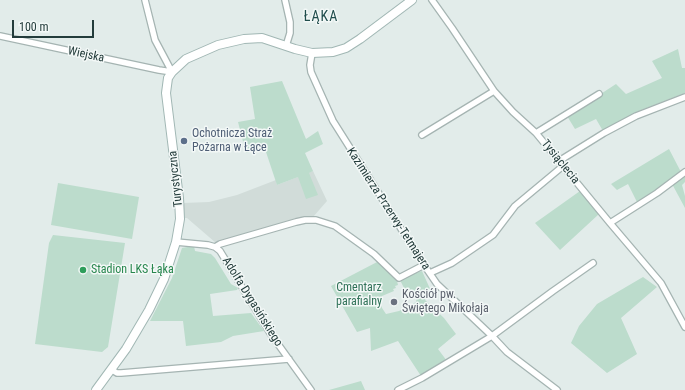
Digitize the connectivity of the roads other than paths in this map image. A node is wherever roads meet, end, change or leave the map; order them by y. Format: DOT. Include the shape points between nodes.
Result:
graph roads {
  1 [pos="145,0"];
  2 [pos="285,0"];
  3 [pos="412,0"];
  4 [pos="432,0"];
  5 [pos="0,36"];
  6 [pos="286,46"];
  7 [pos="312,53"];
  8 [pos="172,72"];
  9 [pos="494,91"];
  10 [pos="599,94"];
  11 [pos="685,97"];
  12 [pos="536,133"];
  13 [pos="422,135"];
  14 [pos="559,160"];
  15 [pos="563,166"];
  16 [pos="685,172"];
  17 [pos="610,223"];
  18 [pos="176,242"];
  19 [pos="215,247"];
  20 [pos="593,263"];
  21 [pos="424,265"];
  22 [pos="430,273"];
  23 [pos="685,327"];
  24 [pos="492,336"];
  25 [pos="289,358"];
  26 [pos="112,370"];
  27 [pos="96,390"];
  28 [pos="311,390"];
  29 [pos="398,390"];
  30 [pos="557,390"];
  1 -- 8 [label="street" via="155,40"];
  2 -- 6 [label="street" via="290,22"];
  3 -- 7 [label="main road" via="346,48 333,52"];
  4 -- 9 [label="street, Tysiąclecia"];
  5 -- 8 [label="street, Wiejska"];
  6 -- 7 [label="main road"];
  6 -- 8 [label="main road" via="262,38 234,41 186,59"];
  7 -- 21 [label="street, Kazimierza Przerwy-Tetmajera" via="311,72 333,121"];
  8 -- 18 [label="main road, Turystyczna" via="168,78 166,93 179,198 180,219"];
  9 -- 12 [label="street, Tysiąclecia"];
  9 -- 13 [label="street"];
  10 -- 12 [label="street"];
  11 -- 14 [label="street" via="629,120"];
  12 -- 14 [label="street, Tysiąclecia"];
  14 -- 15 [label="street, Tysiąclecia"];
  15 -- 17 [label="street, Tysiąclecia"];
  15 -- 22 [label="street" via="515,206 493,235 452,263"];
  16 -- 17 [label="street"];
  17 -- 23 [label="street, Tysiąclecia" via="661,283"];
  18 -- 19 [label="street, Adolfa Dygasińskiego"];
  18 -- 26 [label="main road, Turystyczna" via="155,299"];
  19 -- 21 [label="street" via="296,222 316,220 335,226 374,254 399,278"];
  19 -- 25 [label="street, Adolfa Dygasińskiego"];
  20 -- 24 [label="street"];
  21 -- 22 [label="street, Kazimierza Przerwy-Tetmajera"];
  22 -- 24 [label="street, Kazimierza Przerwy-Tetmajera" via="437,284"];
  24 -- 29 [label="street"];
  24 -- 30 [label="street, Kazimierza Przerwy-Tetmajera" via="507,352"];
  25 -- 26 [label="street" via="120,374"];
  25 -- 28 [label="street, Adolfa Dygasińskiego"];
  26 -- 27 [label="main road, Turystyczna"];
}
